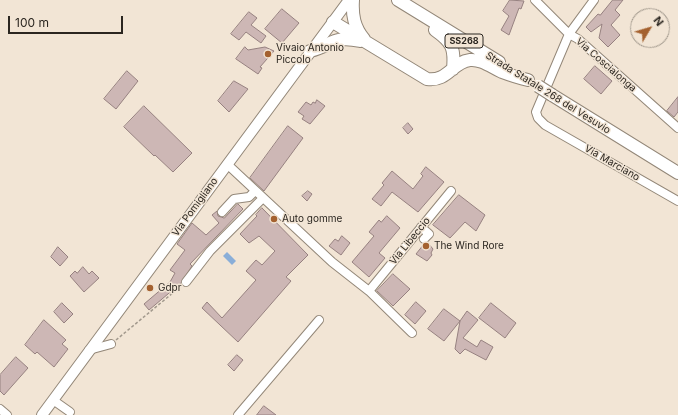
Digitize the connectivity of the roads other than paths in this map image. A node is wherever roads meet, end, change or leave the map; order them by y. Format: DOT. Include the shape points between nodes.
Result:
graph roads {
  1 [pos="349,0"];
  2 [pos="353,0"];
  3 [pos="535,0"];
  4 [pos="594,0"];
  5 [pos="399,1"];
  6 [pos="333,22"];
  7 [pos="569,34"];
  8 [pos="367,43"];
  9 [pos="310,51"];
  10 [pos="453,69"];
  11 [pos="533,83"];
  12 [pos="678,128"];
  13 [pos="227,164"];
  14 [pos="678,173"];
  15 [pos="255,191"];
  16 [pos="451,191"];
  17 [pos="263,198"];
  18 [pos="678,201"];
  19 [pos="222,212"];
  20 [pos="421,227"];
  21 [pos="424,239"];
  22 [pos="186,282"];
  23 [pos="369,291"];
  24 [pos="320,320"];
  25 [pos="412,334"];
  26 [pos="111,344"];
  27 [pos="90,350"];
  28 [pos="54,400"];
  29 [pos="0,409"];
  30 [pos="70,412"];
  31 [pos="7,415"];
  32 [pos="42,415"];
  33 [pos="238,415"];
  1 -- 6 [label="main road, Via Pomigliano"];
  2 -- 8 [label="highway" via="354,20 358,32"];
  3 -- 7 [label="street, Via Coscialonga"];
  4 -- 7 [label="street"];
  5 -- 10 [label="highway" via="448,41 453,48"];
  5 -- 11 [label="highway, Strada Statale 268 del Vesuvio / SS268"];
  6 -- 8 [label="highway, SS268"];
  6 -- 9 [label="main road, Via Pomigliano"];
  7 -- 12 [label="street, Via Coscialonga" via="578,39"];
  7 -- 18 [label="street, Via Marciano" via="536,112 538,118 545,125"];
  8 -- 9 [label="highway" via="350,39 337,40"];
  8 -- 10 [label="highway, SS268" via="427,79 444,77"];
  9 -- 13 [label="main road, Via Pomigliano"];
  10 -- 11 [label="highway, SS268" via="461,62 478,60"];
  11 -- 14 [label="highway, Strada Statale 268 del Vesuvio / SS268, bridge"];
  13 -- 15 [label="street"];
  13 -- 27 [label="main road, Via Pomigliano"];
  15 -- 17 [label="street"];
  15 -- 19 [label="street" via="249,197 234,199"];
  16 -- 20 [label="street, Via Libeccio"];
  17 -- 22 [label="street" via="210,252"];
  17 -- 23 [label="street" via="275,215"];
  20 -- 21 [label="street" via="429,234"];
  20 -- 23 [label="street, Via Libeccio"];
  23 -- 25 [label="street"];
  24 -- 33 [label="street"];
  26 -- 27 [label="street"];
  27 -- 28 [label="main road, Via Pomigliano"];
  28 -- 30 [label="street"];
  28 -- 32 [label="main road, Via Pomigliano"];
  29 -- 31 [label="street"];
}
